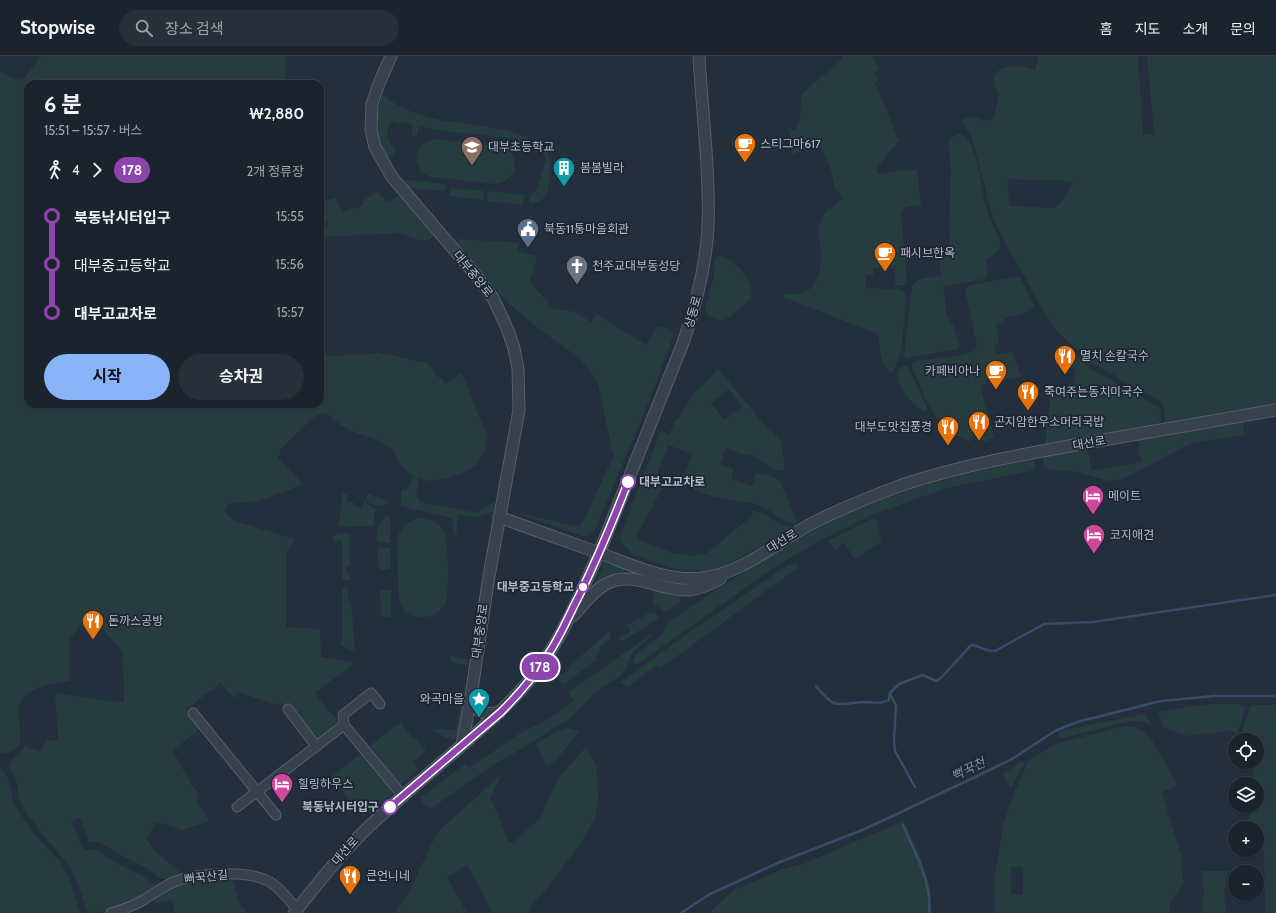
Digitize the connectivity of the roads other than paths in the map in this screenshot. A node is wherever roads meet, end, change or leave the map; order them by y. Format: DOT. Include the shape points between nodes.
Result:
graph roads {
  1 [pos="392,56"];
  2 [pos="699,56"];
  3 [pos="1276,410"];
  4 [pos="499,517"];
  5 [pos="600,553"];
  6 [pos="740,568"];
  7 [pos="565,624"];
  8 [pos="471,696"];
  9 [pos="380,704"];
  10 [pos="288,709"];
  11 [pos="501,712"];
  12 [pos="193,713"];
  13 [pos="344,725"];
  14 [pos="462,745"];
  15 [pos="316,746"];
  16 [pos="257,792"];
  17 [pos="403,796"];
  18 [pos="237,807"];
  19 [pos="276,815"];
  20 [pos="295,911"];
  21 [pos="111,913"];
  1 -- 4 [label="street, 대부중앙로" via="372,104 371,130 375,147 392,177 489,293 501,314 514,348 518,369 519,410"];
  2 -- 5 [label="street, 상동로" via="708,198 702,274 683,343"];
  3 -- 6 [label="street, 대선로" via="992,460 934,475 871,497 813,523"];
  4 -- 5 [label="street"];
  4 -- 8 [label="street, 대부중앙로"];
  5 -- 6 [label="street, 대선로" via="641,568 680,578 702,578"];
  5 -- 7 [label="street, 대선로"];
  6 -- 7 [label="street" via="713,583 687,590 632,579 607,583"];
  7 -- 11 [label="street, 대선로" via="539,668"];
  8 -- 11 [label="street" via="473,705 480,711 492,714"];
  8 -- 14 [label="street, 대부중앙로"];
  9 -- 13 [label="street" via="371,693 343,715"];
  10 -- 15 [label="street"];
  11 -- 14 [label="street, 대선로"];
  12 -- 16 [label="street"];
  13 -- 15 [label="street"];
  13 -- 17 [label="street"];
  14 -- 17 [label="street, 대선로"];
  15 -- 16 [label="street"];
  16 -- 18 [label="street"];
  16 -- 19 [label="street"];
  17 -- 20 [label="street, 대선로" via="349,846"];
  20 -- 21 [label="street, 뻐꾹산길" via="281,892 267,880 224,874 176,881 144,900"];
}
